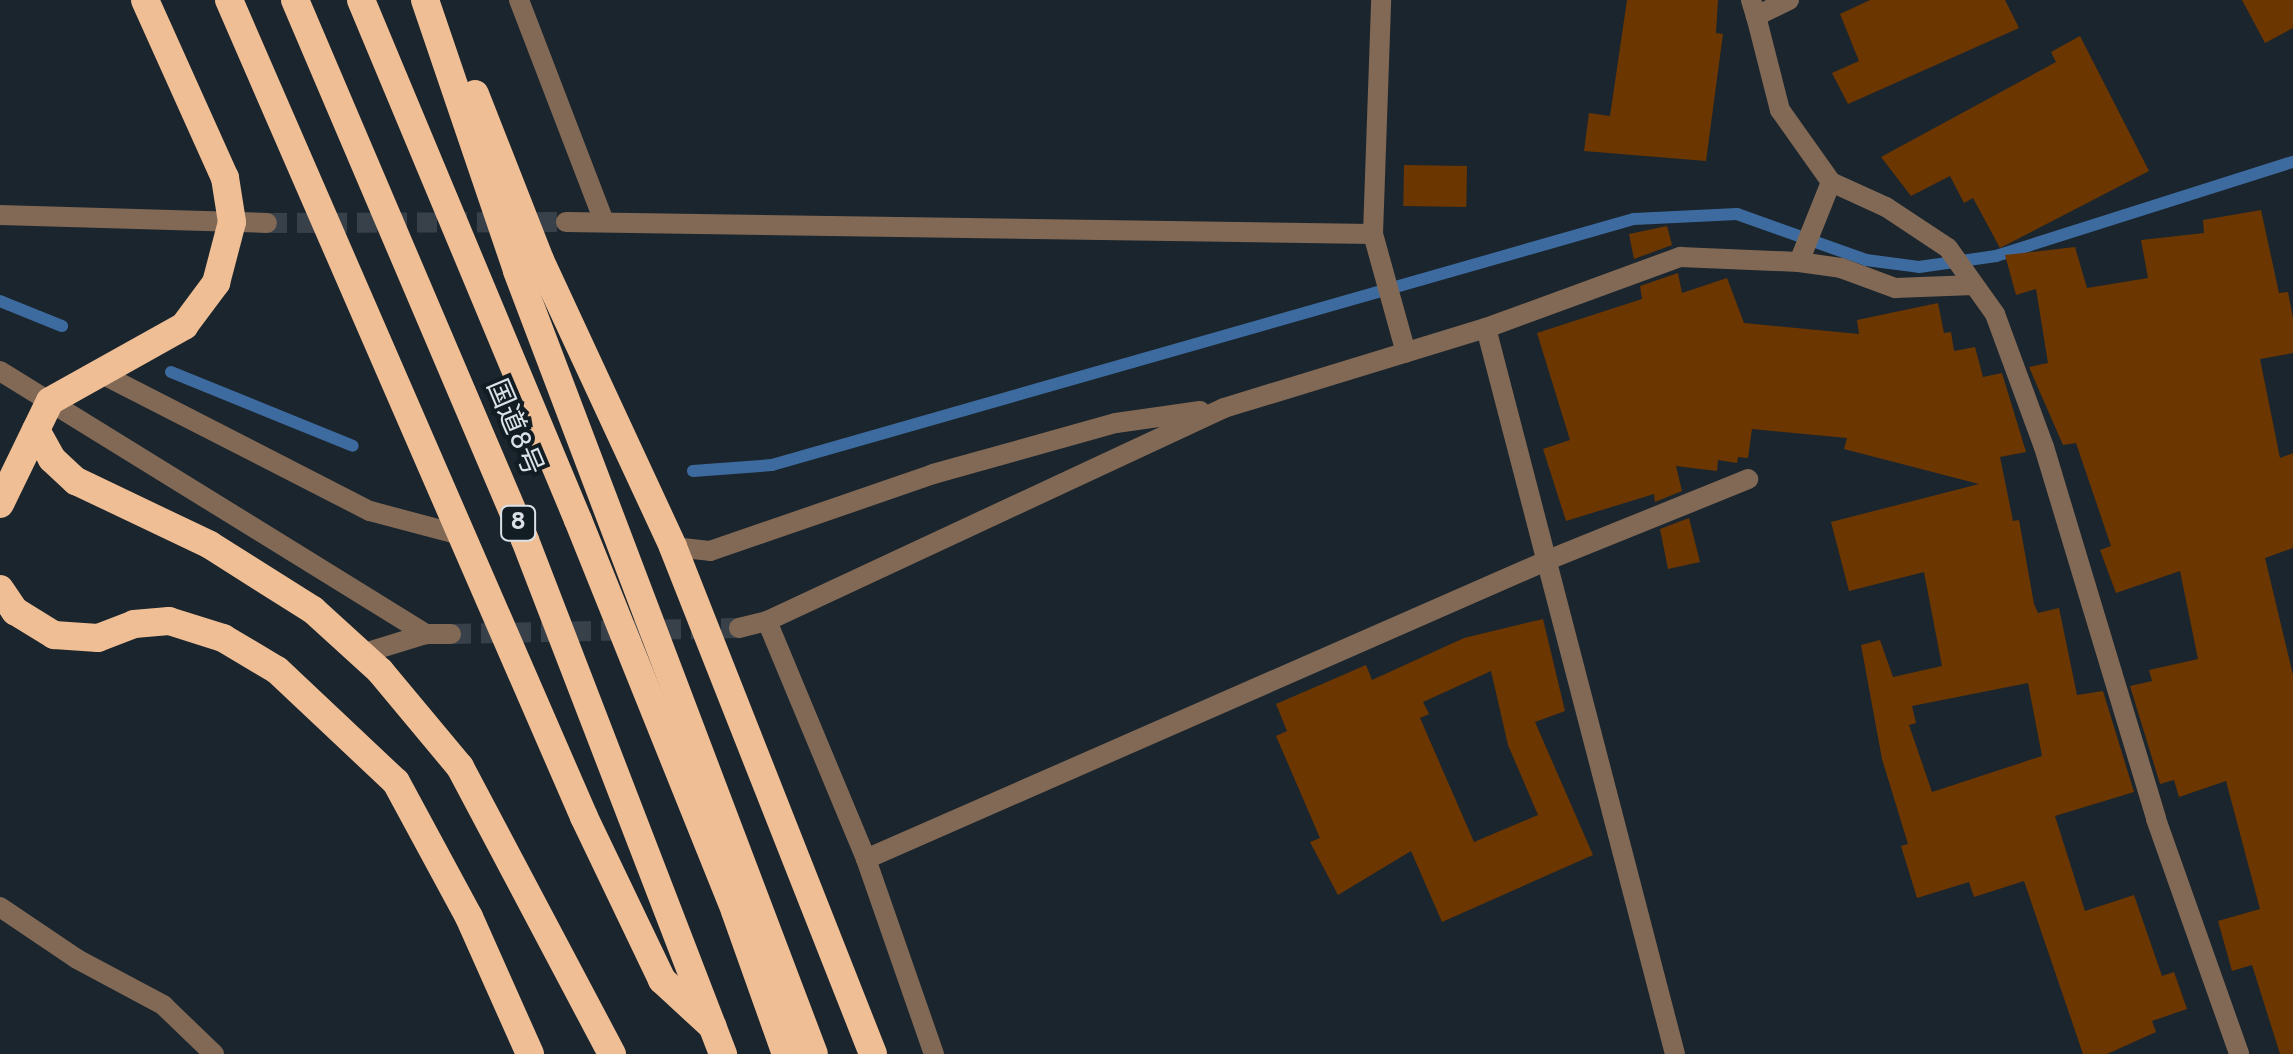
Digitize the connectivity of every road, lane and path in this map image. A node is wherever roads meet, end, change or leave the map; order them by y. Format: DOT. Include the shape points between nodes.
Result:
graph roads {
  1 [pos="145,0"];
  2 [pos="228,0"];
  3 [pos="295,0"];
  4 [pos="361,0"];
  5 [pos="425,0"];
  6 [pos="519,0"];
  7 [pos="1380,0"];
  8 [pos="1790,0"];
  9 [pos="1754,8"];
  10 [pos="445,61"];
  11 [pos="1831,182"];
  12 [pos="0,216"];
  13 [pos="604,221"];
  14 [pos="232,222"];
  15 [pos="566,222"];
  16 [pos="267,223"];
  17 [pos="1373,234"];
  18 [pos="1802,255"];
  19 [pos="1969,278"];
  20 [pos="1486,328"];
  21 [pos="1406,353"];
  22 [pos="0,371"];
  23 [pos="100,373"];
  24 [pos="50,401"];
  25 [pos="1224,408"];
  26 [pos="36,430"];
  27 [pos="1748,479"];
  28 [pos="0,504"];
  29 [pos="464,536"];
  30 [pos="674,546"];
  31 [pos="1548,560"];
  32 [pos="0,589"];
  33 [pos="767,621"];
  34 [pos="738,628"];
  35 [pos="426,634"];
  36 [pos="451,634"];
  37 [pos="361,654"];
  38 [pos="866,859"];
  39 [pos="0,906"];
  40 [pos="713,1026"];
  41 [pos="214,1054"];
  42 [pos="530,1054"];
  43 [pos="612,1054"];
  44 [pos="723,1054"];
  45 [pos="786,1054"];
  46 [pos="814,1054"];
  47 [pos="873,1054"];
  48 [pos="934,1054"];
  49 [pos="1675,1054"];
  50 [pos="2239,1054"];
  1 -- 14 [label="highway" via="225,178"];
  2 -- 29 [label="highway"];
  3 -- 40 [label="highway, 国道8号 / 8" via="525,540"];
  4 -- 45 [label="highway, 国道8号 / 8" via="578,520"];
  5 -- 10 [label="highway"];
  6 -- 13 [label="street"];
  7 -- 17 [label="street"];
  8 -- 9 [label="street"];
  9 -- 11 [label="street" via="1780,110"];
  10 -- 30 [label="highway" via="471,82 540,260"];
  10 -- 46 [label="highway" via="517,271"];
  11 -- 18 [label="street"];
  11 -- 19 [label="street" via="1886,207 1948,248"];
  12 -- 14 [label="street"];
  13 -- 15 [label="street"];
  13 -- 17 [label="street"];
  14 -- 16 [label="street"];
  14 -- 23 [label="highway" via="216,283 184,326"];
  17 -- 21 [label="street"];
  18 -- 19 [label="street" via="1894,288"];
  18 -- 20 [label="street" via="1680,256"];
  19 -- 50 [label="street" via="1996,314 2044,447 2156,818"];
  20 -- 21 [label="street"];
  20 -- 31 [label="street"];
  21 -- 25 [label="street"];
  22 -- 24 [label="street"];
  23 -- 24 [label="highway"];
  23 -- 29 [label="street" via="370,511"];
  24 -- 26 [label="highway"];
  24 -- 35 [label="street"];
  25 -- 30 [label="street" via="1116,424 952,468 710,551"];
  25 -- 33 [label="street"];
  26 -- 28 [label="highway"];
  26 -- 37 [label="highway" via="52,459 76,481 210,545 312,610"];
  27 -- 31 [label="street"];
  29 -- 40 [label="highway" via="662,980"];
  30 -- 47 [label="highway"];
  31 -- 38 [label="street"];
  31 -- 49 [label="street"];
  32 -- 42 [label="highway" via="15,611 54,635 98,638 134,624 170,621 222,638 276,670 396,782 469,917"];
  33 -- 34 [label="street"];
  33 -- 38 [label="street"];
  35 -- 36 [label="street"];
  35 -- 37 [label="street"];
  37 -- 43 [label="highway" via="460,768"];
  38 -- 48 [label="street"];
  39 -- 41 [label="street" via="77,959 163,1005"];
  40 -- 44 [label="highway, 国道8号 / 8"];
}
